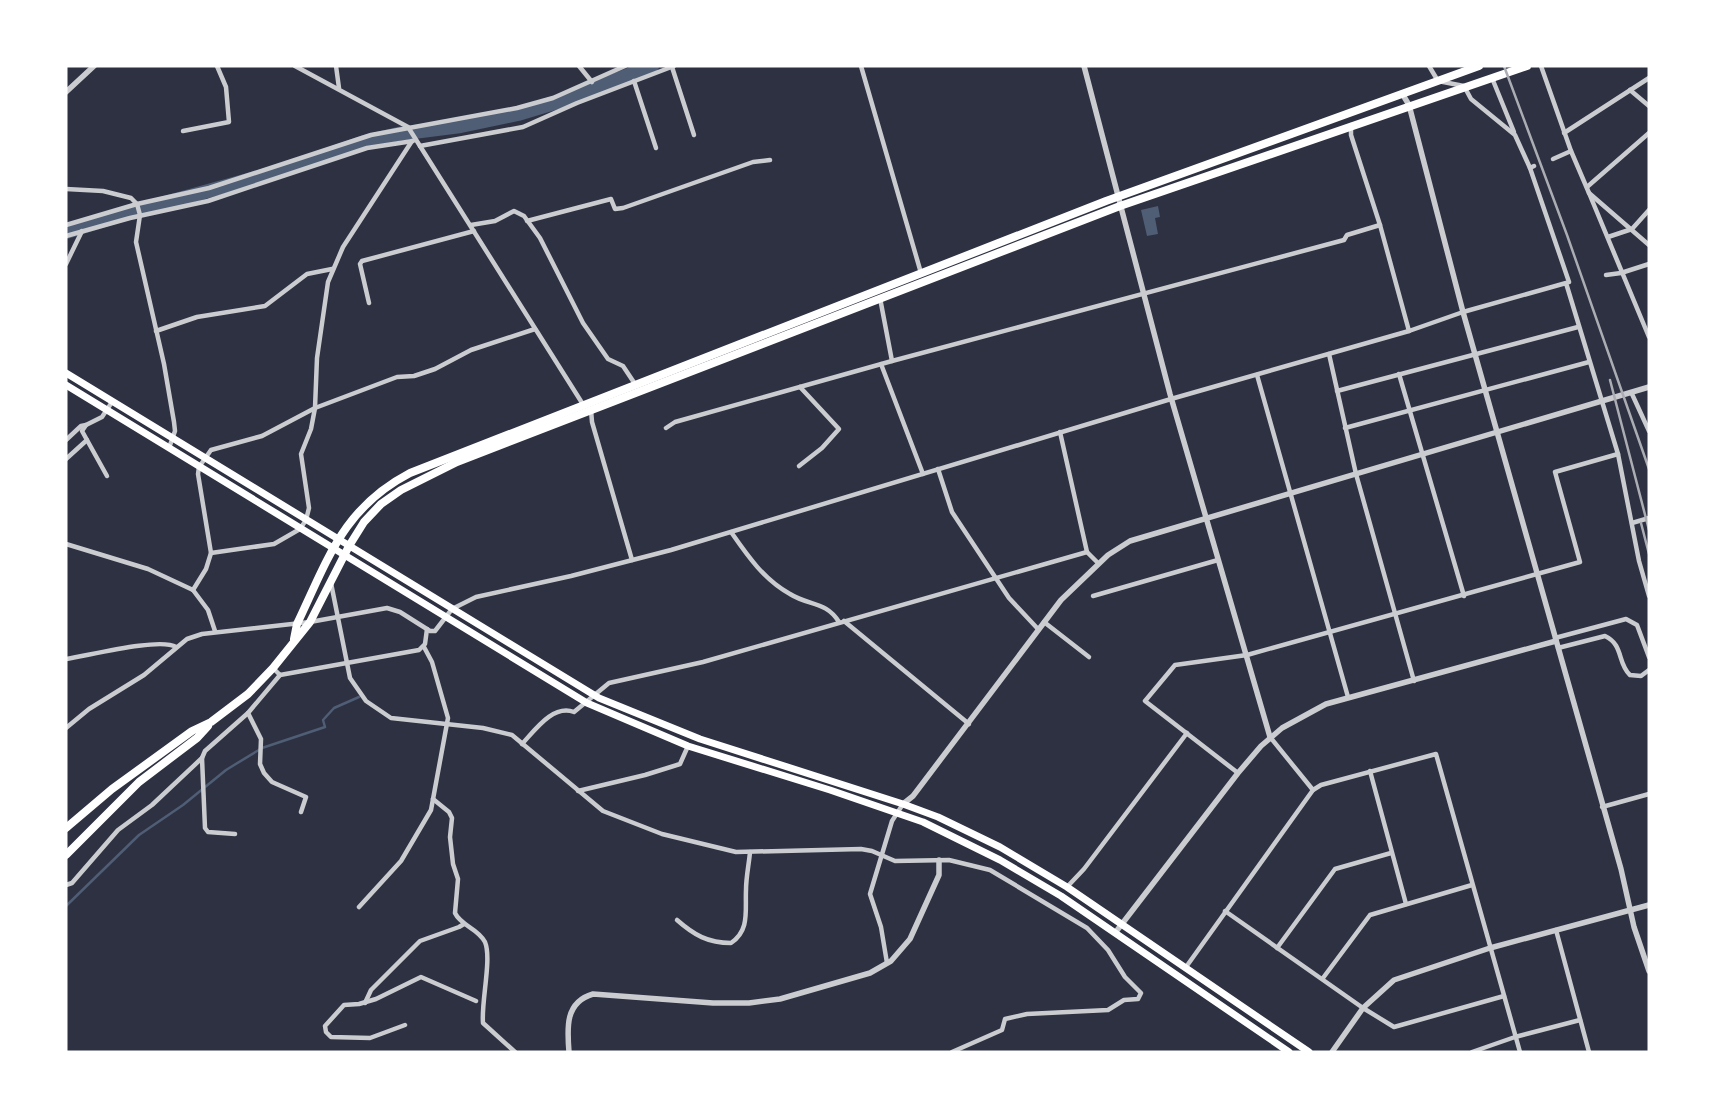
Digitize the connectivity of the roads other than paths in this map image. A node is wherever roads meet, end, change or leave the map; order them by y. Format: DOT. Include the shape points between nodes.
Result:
graph roads {
  1 [pos="83,66"];
  2 [pos="94,66"];
  3 [pos="217,66"];
  4 [pos="295,66"];
  5 [pos="336,66"];
  6 [pos="578,66"];
  7 [pos="625,66"];
  8 [pos="861,66"];
  9 [pos="1084,66"];
  10 [pos="1429,66"];
  11 [pos="1478,66"];
  12 [pos="1527,66"];
  13 [pos="1541,66"];
  14 [pos="673,67"];
  15 [pos="86,74"];
  16 [pos="1492,78"];
  17 [pos="1649,78"];
  18 [pos="634,81"];
  19 [pos="1438,81"];
  20 [pos="592,82"];
  21 [pos="1464,86"];
  22 [pos="338,88"];
  23 [pos="1630,90"];
  24 [pos="66,92"];
  25 [pos="1403,95"];
  26 [pos="1409,105"];
  27 [pos="1649,106"];
  28 [pos="1352,126"];
  29 [pos="408,127"];
  30 [pos="184,131"];
  31 [pos="1564,133"];
  32 [pos="1649,133"];
  33 [pos="1515,134"];
  34 [pos="694,135"];
  35 [pos="414,139"];
  36 [pos="420,146"];
  37 [pos="656,148"];
  38 [pos="1571,151"];
  39 [pos="1553,158"];
  40 [pos="770,160"];
  41 [pos="1586,187"];
  42 [pos="66,189"];
  43 [pos="1589,193"];
  44 [pos="1117,197"];
  45 [pos="136,204"];
  46 [pos="1120,206"];
  47 [pos="1649,210"];
  48 [pos="140,215"];
  49 [pos="527,221"];
  50 [pos="66,225"];
  51 [pos="471,225"];
  52 [pos="1380,225"];
  53 [pos="1632,230"];
  54 [pos="82,231"];
  55 [pos="474,231"];
  56 [pos="66,236"];
  57 [pos="1608,237"];
  58 [pos="1649,244"];
  59 [pos="66,264"];
  60 [pos="1649,264"];
  61 [pos="332,269"];
  62 [pos="921,273"];
  63 [pos="1621,273"];
  64 [pos="1606,275"];
  65 [pos="1570,282"];
  66 [pos="1144,295"];
  67 [pos="880,298"];
  68 [pos="369,303"];
  69 [pos="1464,312"];
  70 [pos="1578,326"];
  71 [pos="535,329"];
  72 [pos="1647,330"];
  73 [pos="1409,331"];
  74 [pos="156,332"];
  75 [pos="1649,337"];
  76 [pos="1329,354"];
  77 [pos="1475,354"];
  78 [pos="892,361"];
  79 [pos="1589,362"];
  80 [pos="881,364"];
  81 [pos="66,374"];
  82 [pos="1399,374"];
  83 [pos="1257,375"];
  84 [pos="635,384"];
  85 [pos="66,385"];
  86 [pos="800,387"];
  87 [pos="1649,387"];
  88 [pos="1485,390"];
  89 [pos="1337,391"];
  90 [pos="1632,394"];
  91 [pos="1171,399"];
  92 [pos="112,402"];
  93 [pos="1603,402"];
  94 [pos="583,405"];
  95 [pos="315,408"];
  96 [pos="107,410"];
  97 [pos="591,410"];
  98 [pos="1410,411"];
  99 [pos="86,425"];
  100 [pos="666,428"];
  101 [pos="1345,428"];
  102 [pos="1649,431"];
  103 [pos="1060,432"];
  104 [pos="1498,433"];
  105 [pos="174,439"];
  106 [pos="66,440"];
  107 [pos="87,440"];
  108 [pos="169,448"];
  109 [pos="1618,454"];
  110 [pos="1423,455"];
  111 [pos="205,458"];
  112 [pos="66,459"];
  113 [pos="799,466"];
  114 [pos="199,467"];
  115 [pos="938,469"];
  116 [pos="923,474"];
  117 [pos="1356,474"];
  118 [pos="107,476"];
  119 [pos="1291,493"];
  120 [pos="1206,518"];
  121 [pos="1649,518"];
  122 [pos="306,520"];
  123 [pos="1632,523"];
  124 [pos="300,529"];
  125 [pos="731,532"];
  126 [pos="338,539"];
  127 [pos="66,544"];
  128 [pos="348,546"];
  129 [pos="333,549"];
  130 [pos="1087,552"];
  131 [pos="210,553"];
  132 [pos="344,556"];
  133 [pos="632,560"];
  134 [pos="1218,560"];
  135 [pos="1098,564"];
  136 [pos="1537,574"];
  137 [pos="996,579"];
  138 [pos="331,582"];
  139 [pos="193,590"];
  140 [pos="1093,596"];
  141 [pos="1464,596"];
  142 [pos="1649,596"];
  143 [pos="452,609"];
  144 [pos="1396,615"];
  145 [pos="339,616"];
  146 [pos="446,618"];
  147 [pos="844,621"];
  148 [pos="310,622"];
  149 [pos="839,622"];
  150 [pos="1044,622"];
  151 [pos="296,624"];
  152 [pos="1038,628"];
  153 [pos="427,629"];
  154 [pos="214,631"];
  155 [pos="1330,633"];
  156 [pos="293,642"];
  157 [pos="1556,642"];
  158 [pos="176,647"];
  159 [pos="424,647"];
  160 [pos="1247,656"];
  161 [pos="1089,657"];
  162 [pos="1649,657"];
  163 [pos="66,659"];
  164 [pos="348,663"];
  165 [pos="273,668"];
  166 [pos="1649,670"];
  167 [pos="280,675"];
  168 [pos="1414,681"];
  169 [pos="593,694"];
  170 [pos="1348,697"];
  171 [pos="587,702"];
  172 [pos="248,713"];
  173 [pos="211,722"];
  174 [pos="448,723"];
  175 [pos="969,724"];
  176 [pos="66,728"];
  177 [pos="1186,733"];
  178 [pos="1270,736"];
  179 [pos="522,744"];
  180 [pos="688,746"];
  181 [pos="202,758"];
  182 [pos="1370,771"];
  183 [pos="1238,773"];
  184 [pos="1313,790"];
  185 [pos="578,791"];
  186 [pos="1649,794"];
  187 [pos="433,799"];
  188 [pos="903,804"];
  189 [pos="1602,807"];
  190 [pos="300,812"];
  191 [pos="896,812"];
  192 [pos="66,828"];
  193 [pos="235,834"];
  194 [pos="750,852"];
  195 [pos="1391,853"];
  196 [pos="66,855"];
  197 [pos="880,855"];
  198 [pos="939,860"];
  199 [pos="66,885"];
  200 [pos="1472,885"];
  201 [pos="1067,888"];
  202 [pos="1406,904"];
  203 [pos="1649,906"];
  204 [pos="359,907"];
  205 [pos="1631,910"];
  206 [pos="1225,911"];
  207 [pos="677,920"];
  208 [pos="464,924"];
  209 [pos="1122,924"];
  210 [pos="1556,930"];
  211 [pos="1115,933"];
  212 [pos="1277,948"];
  213 [pos="1490,948"];
  214 [pos="887,963"];
  215 [pos="1648,967"];
  216 [pos="1186,968"];
  217 [pos="1323,978"];
  218 [pos="1504,996"];
  219 [pos="476,1001"];
  220 [pos="365,1003"];
  221 [pos="1363,1008"];
  222 [pos="1580,1020"];
  223 [pos="406,1025"];
  224 [pos="1515,1036"];
  225 [pos="515,1052"];
  226 [pos="569,1052"];
  227 [pos="952,1052"];
  228 [pos="1289,1052"];
  229 [pos="1309,1052"];
  230 [pos="1332,1052"];
  231 [pos="1472,1052"];
  232 [pos="1520,1052"];
  233 [pos="1589,1052"];
  1 -- 15 [label="street"];
  2 -- 15 [label="street"];
  3 -- 30 [label="street" via="226,86 229,122"];
  4 -- 22 [label="street"];
  5 -- 22 [label="street"];
  6 -- 20 [label="street"];
  7 -- 20 [label="street"];
  8 -- 62 [label="street"];
  9 -- 44 [label="street"];
  10 -- 19 [label="street"];
  11 -- 19 [label="highway"];
  12 -- 16 [label="highway"];
  13 -- 31 [label="street"];
  14 -- 18 [label="street"];
  14 -- 34 [label="street"];
  15 -- 24 [label="street"];
  16 -- 21 [label="highway"];
  16 -- 33 [label="street"];
  17 -- 23 [label="street"];
  18 -- 36 [label="street" via="523,127"];
  18 -- 37 [label="street"];
  19 -- 21 [label="street"];
  19 -- 25 [label="highway"];
  20 -- 29 [label="street" via="554,98 517,108"];
  21 -- 26 [label="highway"];
  21 -- 33 [label="street" via="1471,99"];
  22 -- 29 [label="street"];
  23 -- 27 [label="street"];
  23 -- 31 [label="street"];
  25 -- 26 [label="street"];
  25 -- 44 [label="highway"];
  26 -- 28 [label="highway"];
  26 -- 69 [label="street"];
  28 -- 46 [label="highway"];
  28 -- 52 [label="street" via="1351,135"];
  29 -- 35 [label="street"];
  29 -- 45 [label="street" via="348,141 209,188"];
  31 -- 38 [label="street"];
  32 -- 41 [label="street"];
  33 -- 65 [label="street" via="1532,167"];
  35 -- 36 [label="street"];
  35 -- 48 [label="street" via="367,148 208,201"];
  35 -- 61 [label="street"];
  36 -- 51 [label="street"];
  38 -- 39 [label="street"];
  38 -- 41 [label="street"];
  40 -- 49 [label="street" via="753,162 623,208 616,208 612,199"];
  41 -- 43 [label="street"];
  42 -- 45 [label="street" via="103,191 131,198"];
  43 -- 53 [label="street"];
  43 -- 57 [label="street"];
  44 -- 46 [label="street"];
  44 -- 62 [label="highway"];
  45 -- 48 [label="street"];
  45 -- 50 [label="street"];
  46 -- 66 [label="street"];
  46 -- 67 [label="highway"];
  47 -- 53 [label="street"];
  48 -- 54 [label="street"];
  48 -- 74 [label="street" via="136,242"];
  49 -- 51 [label="street" via="514,212 495,221"];
  49 -- 84 [label="street" via="540,238 583,323 608,359 623,366"];
  51 -- 55 [label="street"];
  52 -- 66 [label="street" via="1347,235 1344,240"];
  52 -- 73 [label="street"];
  53 -- 57 [label="street"];
  53 -- 58 [label="street"];
  54 -- 56 [label="street"];
  54 -- 59 [label="street"];
  55 -- 68 [label="street" via="362,261"];
  55 -- 71 [label="street"];
  57 -- 63 [label="street"];
  60 -- 63 [label="street"];
  61 -- 74 [label="street" via="307,274 265,306 197,317"];
  61 -- 95 [label="street" via="319,334"];
  62 -- 84 [label="highway"];
  63 -- 64 [label="street"];
  63 -- 72 [label="street"];
  65 -- 69 [label="street"];
  65 -- 70 [label="street"];
  66 -- 78 [label="street"];
  66 -- 91 [label="street"];
  67 -- 78 [label="street"];
  67 -- 97 [label="highway"];
  69 -- 73 [label="street"];
  69 -- 77 [label="street"];
  70 -- 77 [label="street"];
  70 -- 79 [label="street"];
  71 -- 94 [label="street"];
  71 -- 95 [label="street" via="471,350 435,369 414,376 396,377"];
  72 -- 75 [label="street"];
  73 -- 76 [label="street"];
  74 -- 105 [label="street" via="172,405"];
  76 -- 83 [label="street"];
  76 -- 89 [label="street"];
  77 -- 82 [label="street"];
  77 -- 88 [label="street"];
  78 -- 80 [label="street"];
  79 -- 88 [label="street"];
  79 -- 93 [label="street"];
  80 -- 86 [label="street"];
  80 -- 116 [label="street"];
  81 -- 92 [label="main road"];
  82 -- 89 [label="street"];
  82 -- 98 [label="street"];
  83 -- 91 [label="street"];
  83 -- 119 [label="street"];
  84 -- 94 [label="highway"];
  85 -- 96 [label="main road"];
  86 -- 100 [label="street" via="675,422"];
  86 -- 113 [label="street" via="839,429"];
  87 -- 90 [label="street"];
  88 -- 98 [label="street"];
  88 -- 104 [label="street"];
  89 -- 101 [label="street"];
  90 -- 93 [label="street"];
  90 -- 102 [label="street"];
  91 -- 103 [label="street"];
  91 -- 120 [label="street"];
  92 -- 96 [label="street"];
  92 -- 105 [label="main road"];
  93 -- 104 [label="street"];
  93 -- 109 [label="street"];
  94 -- 97 [label="street"];
  94 -- 126 [label="highway" via="444,458 395,481 354,515"];
  95 -- 111 [label="street" via="262,436 211,450"];
  95 -- 122 [label="street" via="301,454 309,508"];
  96 -- 99 [label="street" via="102,417"];
  96 -- 108 [label="main road"];
  97 -- 128 [label="highway" via="457,462 410,485 381,504"];
  97 -- 133 [label="street"];
  98 -- 101 [label="street"];
  98 -- 110 [label="street"];
  99 -- 106 [label="street"];
  99 -- 107 [label="street" via="82,431"];
  101 -- 117 [label="street"];
  103 -- 115 [label="street"];
  103 -- 130 [label="street"];
  104 -- 110 [label="street"];
  104 -- 136 [label="street"];
  105 -- 108 [label="street"];
  105 -- 111 [label="main road"];
  107 -- 112 [label="street"];
  107 -- 118 [label="street"];
  108 -- 114 [label="main road"];
  109 -- 123 [label="street"];
  109 -- 136 [label="street" via="1555,472 1580,562"];
  110 -- 117 [label="street"];
  110 -- 141 [label="street"];
  111 -- 114 [label="street"];
  111 -- 122 [label="main road"];
  114 -- 124 [label="main road"];
  114 -- 131 [label="street" via="199,489 209,532"];
  115 -- 116 [label="street"];
  115 -- 137 [label="street" via="952,512"];
  116 -- 125 [label="street"];
  117 -- 119 [label="street"];
  117 -- 144 [label="street"];
  119 -- 120 [label="street"];
  119 -- 155 [label="street"];
  120 -- 134 [label="street"];
  120 -- 135 [label="street" via="1130,541"];
  121 -- 123 [label="street"];
  122 -- 124 [label="street"];
  122 -- 126 [label="main road"];
  123 -- 142 [label="street"];
  124 -- 129 [label="main road"];
  124 -- 131 [label="street" via="274,544"];
  125 -- 133 [label="street"];
  125 -- 149 [label="street" via="774,584 790,595 832,610"];
  126 -- 128 [label="main road"];
  126 -- 129 [label="highway"];
  127 -- 139 [label="street" via="148,569"];
  128 -- 132 [label="highway"];
  128 -- 143 [label="main road"];
  129 -- 132 [label="main road"];
  129 -- 151 [label="highway"];
  130 -- 135 [label="street"];
  130 -- 137 [label="street"];
  131 -- 139 [label="street" via="206,569"];
  132 -- 138 [label="highway"];
  132 -- 146 [label="main road"];
  133 -- 143 [label="street" via="476,597"];
  134 -- 140 [label="street"];
  134 -- 160 [label="street"];
  135 -- 150 [label="street" via="1074,585"];
  136 -- 141 [label="street"];
  136 -- 157 [label="street"];
  137 -- 147 [label="street"];
  137 -- 152 [label="street"];
  138 -- 145 [label="street"];
  138 -- 148 [label="highway"];
  139 -- 154 [label="street" via="208,610"];
  141 -- 144 [label="street"];
  143 -- 146 [label="street"];
  143 -- 169 [label="main road"];
  144 -- 155 [label="street"];
  144 -- 168 [label="street"];
  145 -- 148 [label="street"];
  145 -- 153 [label="street" via="391,608"];
  145 -- 164 [label="street"];
  146 -- 153 [label="street" via="435,630"];
  146 -- 171 [label="main road"];
  147 -- 149 [label="street"];
  147 -- 175 [label="street"];
  148 -- 151 [label="street"];
  148 -- 156 [label="highway"];
  149 -- 169 [label="street" via="703,662 609,683"];
  150 -- 152 [label="street"];
  150 -- 161 [label="street"];
  151 -- 154 [label="street"];
  151 -- 156 [label="highway"];
  152 -- 175 [label="street"];
  153 -- 159 [label="street"];
  154 -- 158 [label="street" via="193,636"];
  155 -- 160 [label="street"];
  155 -- 170 [label="street"];
  156 -- 165 [label="highway"];
  157 -- 162 [label="street" via="1626,619 1636,625"];
  157 -- 166 [label="street" via="1605,636 1616,644 1624,668 1630,675 1641,676"];
  157 -- 168 [label="street"];
  157 -- 189 [label="street"];
  158 -- 163 [label="street" via="167,644 134,646"];
  158 -- 176 [label="street" via="144,674 89,709"];
  159 -- 164 [label="street"];
  159 -- 174 [label="street" via="446,706"];
  160 -- 177 [label="street" via="1175,665 1145,701"];
  160 -- 178 [label="street"];
  164 -- 167 [label="street"];
  164 -- 174 [label="street" via="350,678 357,690 378,711 404,721"];
  165 -- 167 [label="street"];
  165 -- 173 [label="highway" via="248,694"];
  167 -- 172 [label="street"];
  168 -- 170 [label="street"];
  169 -- 171 [label="street"];
  169 -- 188 [label="main road" via="700,739"];
  170 -- 178 [label="street" via="1309,712"];
  171 -- 179 [label="street" via="574,712 566,709 556,712"];
  171 -- 180 [label="main road"];
  172 -- 181 [label="street" via="205,751"];
  172 -- 190 [label="street" via="261,739 260,764 264,773 272,782 306,798"];
  173 -- 192 [label="highway" via="192,731 124,780"];
  173 -- 196 [label="highway" via="197,738 139,782"];
  174 -- 179 [label="street" via="502,731"];
  174 -- 187 [label="street"];
  175 -- 188 [label="street" via="913,796"];
  177 -- 183 [label="street"];
  177 -- 201 [label="street"];
  178 -- 183 [label="street"];
  178 -- 184 [label="street"];
  179 -- 185 [label="street"];
  180 -- 185 [label="street" via="680,764"];
  180 -- 191 [label="main road"];
  181 -- 193 [label="street" via="205,828 208,832"];
  181 -- 199 [label="street" via="126,823 72,883"];
  182 -- 184 [label="street"];
  182 -- 195 [label="street"];
  182 -- 200 [label="street" via="1436,754"];
  183 -- 209 [label="street"];
  184 -- 206 [label="street"];
  185 -- 194 [label="street" via="603,811 662,834 724,850"];
  186 -- 189 [label="street"];
  187 -- 204 [label="street" via="430,813 405,855"];
  187 -- 208 [label="street" via="451,816 453,864 458,879 454,910"];
  188 -- 191 [label="street"];
  188 -- 201 [label="main road" via="980,837"];
  189 -- 205 [label="street"];
  191 -- 197 [label="street"];
  191 -- 211 [label="main road" via="953,835 1019,870"];
  194 -- 197 [label="street" via="861,849"];
  194 -- 207 [label="street" via="747,912 740,937 731,943 710,941 699,938"];
  195 -- 202 [label="street"];
  195 -- 212 [label="street" via="1335,869"];
  197 -- 198 [label="street" via="895,861"];
  197 -- 214 [label="street" via="870,897 881,927"];
  198 -- 214 [label="street" via="939,875 913,934 903,949"];
  198 -- 227 [label="street" via="990,870 1078,922 1108,950 1125,977 1141,993 1138,999 1124,1000 1108,1010 1027,1014 1005,1019 1002,1030"];
  200 -- 202 [label="street"];
  200 -- 213 [label="street"];
  201 -- 209 [label="main road"];
  202 -- 217 [label="street" via="1370,916"];
  203 -- 205 [label="street"];
  205 -- 210 [label="street"];
  205 -- 215 [label="street"];
  206 -- 212 [label="street"];
  206 -- 216 [label="street"];
  208 -- 220 [label="street" via="416,945 371,990"];
  208 -- 225 [label="street" via="480,935 486,946 483,1023"];
  209 -- 211 [label="street"];
  209 -- 216 [label="main road"];
  210 -- 213 [label="street"];
  210 -- 222 [label="street"];
  211 -- 228 [label="main road"];
  212 -- 217 [label="street"];
  213 -- 218 [label="street"];
  213 -- 221 [label="street" via="1394,980"];
  214 -- 226 [label="street" via="855,978 749,1003 593,994 578,1002 571,1012"];
  216 -- 229 [label="main road"];
  217 -- 221 [label="street"];
  218 -- 221 [label="street" via="1394,1027"];
  218 -- 224 [label="street"];
  219 -- 220 [label="street" via="421,977"];
  220 -- 223 [label="street" via="340,1007 325,1026 326,1032 331,1037 370,1038"];
  221 -- 230 [label="street"];
  222 -- 224 [label="street"];
  222 -- 233 [label="street"];
  224 -- 231 [label="street"];
  224 -- 232 [label="street"];
}
